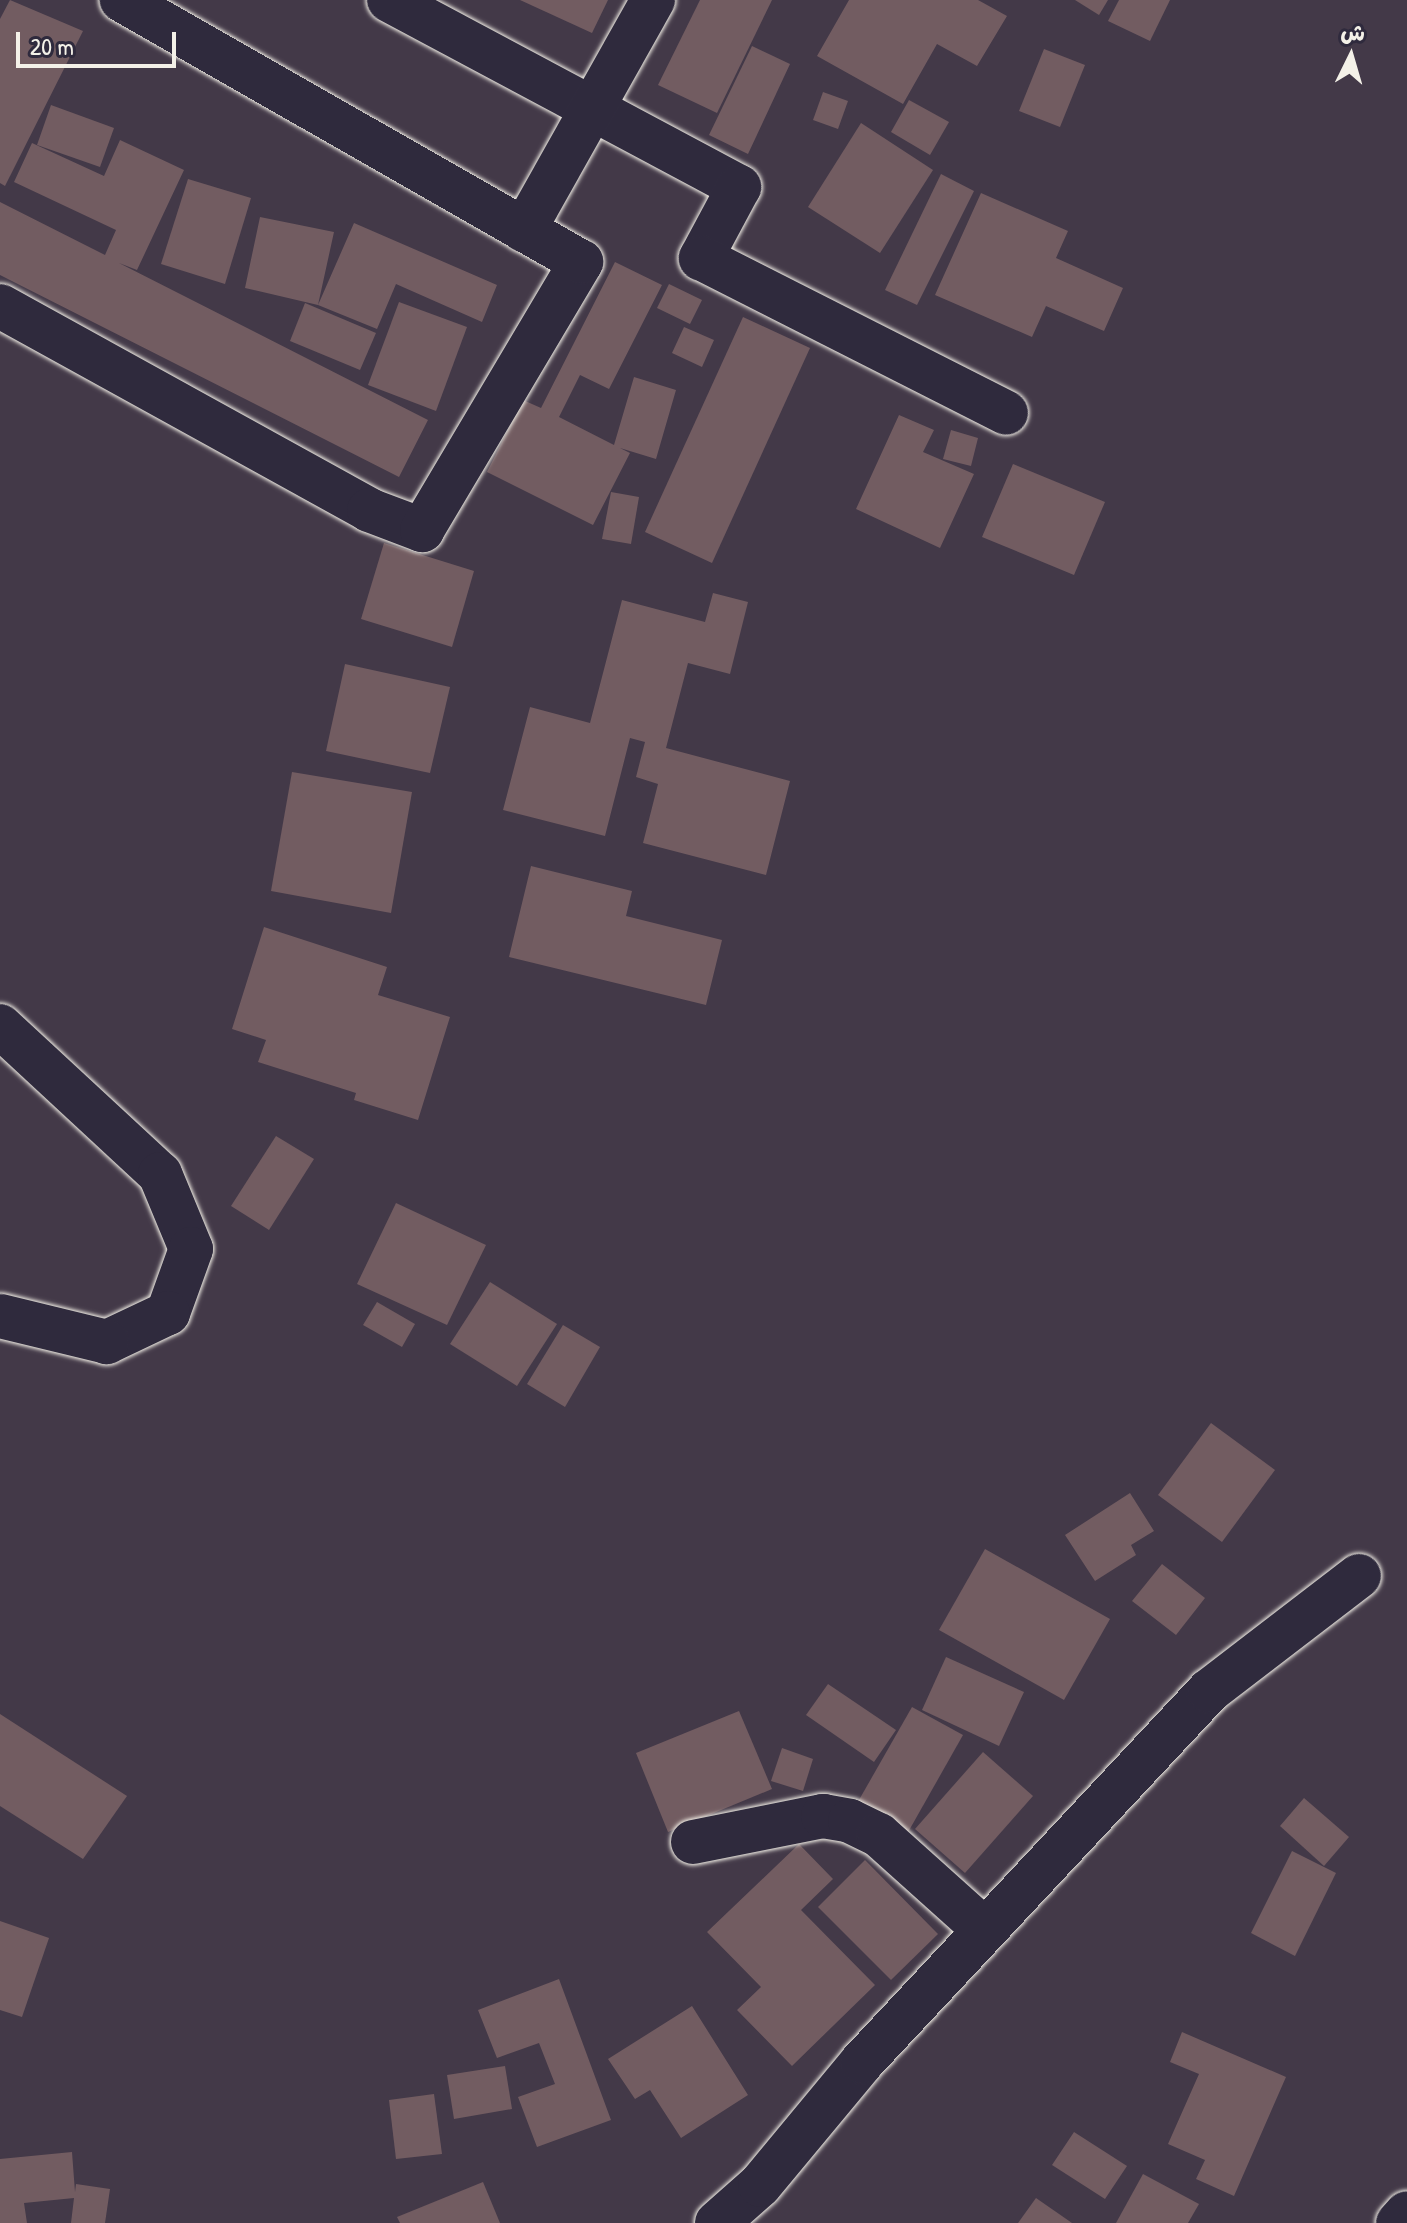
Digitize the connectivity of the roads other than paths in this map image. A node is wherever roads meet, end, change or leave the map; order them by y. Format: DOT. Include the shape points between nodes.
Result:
graph roads {
  1 [pos="122,0"];
  2 [pos="389,0"];
  3 [pos="653,0"];
  4 [pos="591,111"];
  5 [pos="524,230"];
  6 [pos="0,306"];
  7 [pos="1006,413"];
  8 [pos="0,1026"];
  9 [pos="0,1316"];
  10 [pos="1359,1576"];
  11 [pos="693,1842"];
  12 [pos="985,1930"];
  13 [pos="1407,2213"];
  14 [pos="717,2223"];
  15 [pos="1398,2223"];
  1 -- 5 [label="street"];
  2 -- 4 [label="street"];
  3 -- 4 [label="street"];
  4 -- 5 [label="street"];
  4 -- 7 [label="street" via="739,187 701,258"];
  5 -- 6 [label="street" via="581,262 422,530 369,510"];
  8 -- 9 [label="street" via="160,1174 191,1249 168,1313 107,1342"];
  10 -- 12 [label="street" via="1209,1691"];
  11 -- 12 [label="street" via="823,1816 850,1821 879,1835"];
  12 -- 14 [label="street" via="862,2062 760,2185"];
  13 -- 15 [label="street"];
}
